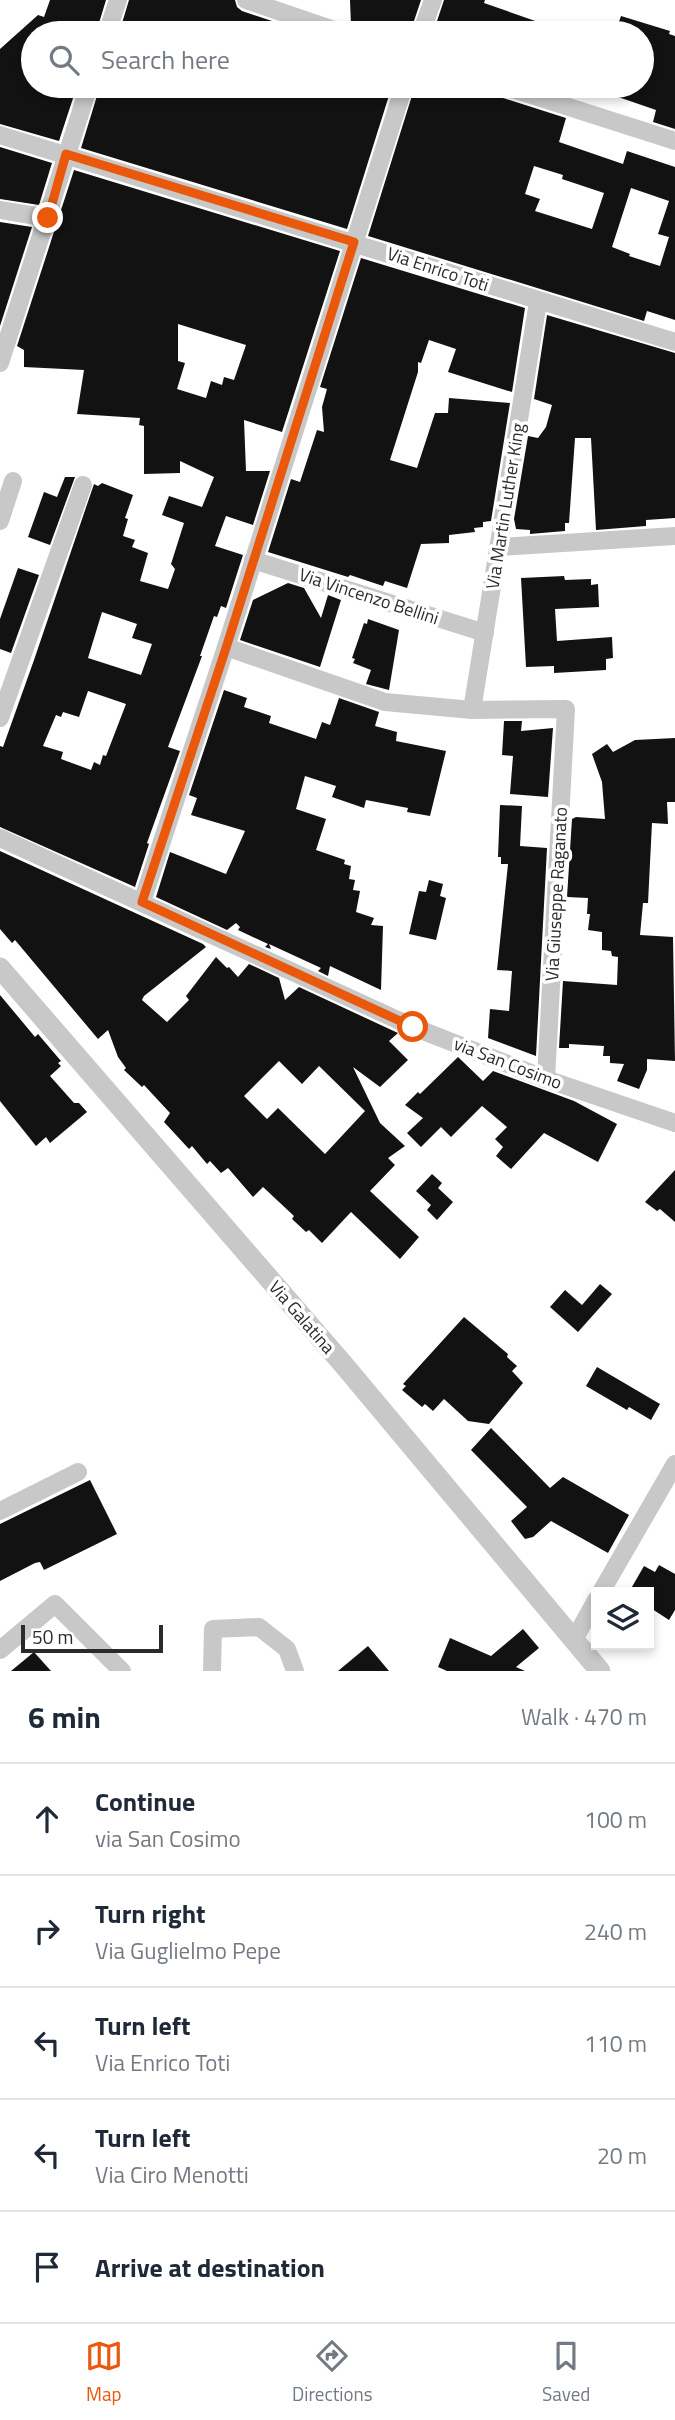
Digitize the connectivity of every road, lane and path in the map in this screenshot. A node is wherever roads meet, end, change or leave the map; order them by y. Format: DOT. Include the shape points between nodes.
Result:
graph roads {
  1 [pos="118,0"];
  2 [pos="246,0"];
  3 [pos="433,0"];
  4 [pos="111,21"];
  5 [pos="308,21"];
  6 [pos="425,21"];
  7 [pos="85,98"];
  8 [pos="400,98"];
  9 [pos="541,98"];
  10 [pos="0,135"];
  11 [pos="675,141"];
  12 [pos="66,154"];
  13 [pos="0,210"];
  14 [pos="48,218"];
  15 [pos="354,242"];
  16 [pos="538,302"];
  17 [pos="675,342"];
  18 [pos="0,363"];
  19 [pos="13,481"];
  20 [pos="83,485"];
  21 [pos="0,521"];
  22 [pos="675,536"];
  23 [pos="499,547"];
  24 [pos="253,559"];
  25 [pos="485,633"];
  26 [pos="226,648"];
  27 [pos="472,710"];
  28 [pos="0,718"];
  29 [pos="0,838"];
  30 [pos="142,902"];
  31 [pos="0,968"];
  32 [pos="546,1079"];
  33 [pos="675,1123"];
  34 [pos="675,1464"];
  35 [pos="78,1472"];
  36 [pos="0,1511"];
  37 [pos="604,1587"];
  38 [pos="591,1609"];
  39 [pos="573,1640"];
  40 [pos="0,1650"];
  41 [pos="121,1671"];
  42 [pos="212,1671"];
  43 [pos="295,1671"];
  44 [pos="600,1671"];
  1 -- 4 [label="street"];
  2 -- 5 [label="street"];
  3 -- 6 [label="street"];
  7 -- 12 [label="street"];
  8 -- 15 [label="street"];
  9 -- 11 [label="street"];
  10 -- 12 [label="street, Via Enrico Toti"];
  12 -- 14 [label="street"];
  12 -- 15 [label="street, Via Enrico Toti"];
  13 -- 14 [label="street"];
  14 -- 18 [label="street"];
  15 -- 16 [label="street, Via Enrico Toti"];
  15 -- 24 [label="street"];
  16 -- 17 [label="street, Via Enrico Toti"];
  16 -- 23 [label="street, Via Martin Luther King"];
  19 -- 21 [label="street"];
  20 -- 28 [label="street"];
  22 -- 23 [label="street"];
  23 -- 25 [label="street, Via Martin Luther King"];
  24 -- 25 [label="street, Via Vincenzo Bellini"];
  24 -- 26 [label="street"];
  25 -- 27 [label="street, Via Martin Luther King"];
  26 -- 27 [label="street" via="385,702"];
  26 -- 30 [label="street"];
  27 -- 32 [label="street, Via Giuseppe Raganato" via="566,709"];
  29 -- 30 [label="street, via San Cosimo"];
  30 -- 32 [label="street, via San Cosimo" via="413,1027"];
  31 -- 39 [label="street, Via Galatina" via="334,1353"];
  32 -- 33 [label="street, via San Cosimo"];
  34 -- 37 [label="street"];
  35 -- 36 [label="street"];
  38 -- 39 [label="street"];
  39 -- 44 [label="street, Via Galatina"];
  40 -- 41 [label="street" via="55,1604"];
  42 -- 43 [label="street" via="213,1629 260,1626 287,1649"];
}
